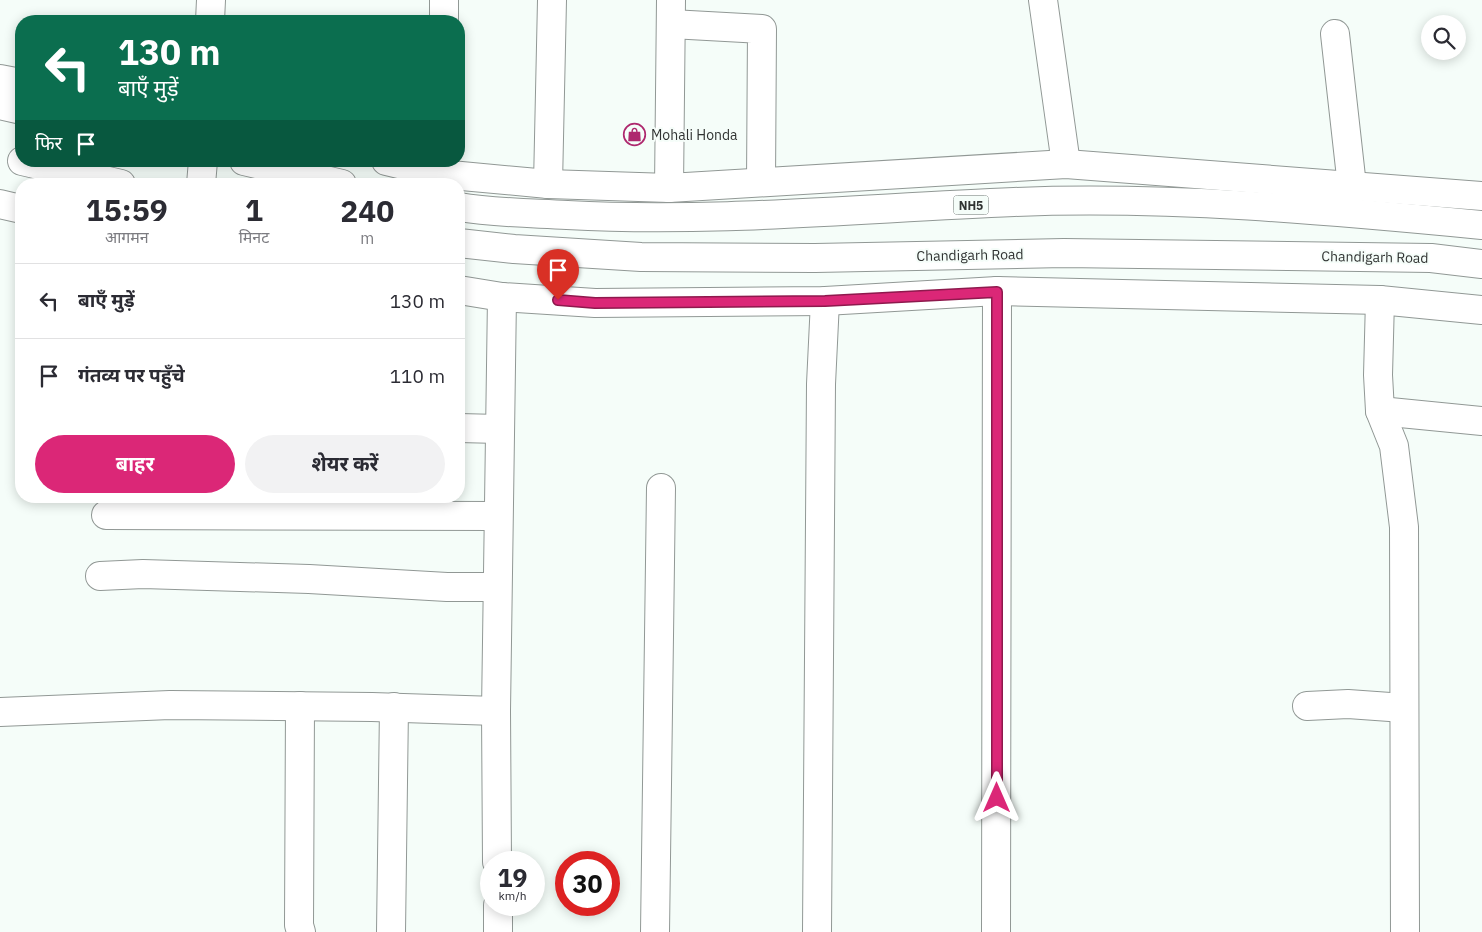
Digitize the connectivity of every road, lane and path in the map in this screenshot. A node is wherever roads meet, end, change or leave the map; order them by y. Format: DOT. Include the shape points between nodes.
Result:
graph roads {
  1 [pos="211,0"];
  2 [pos="444,0"];
  3 [pos="552,0"];
  4 [pos="1043,0"];
  5 [pos="671,12"];
  6 [pos="210,15"];
  7 [pos="444,15"];
  8 [pos="1335,34"];
  9 [pos="0,78"];
  10 [pos="15,82"];
  11 [pos="0,105"];
  12 [pos="15,109"];
  13 [pos="0,156"];
  14 [pos="15,160"];
  15 [pos="1066,164"];
  16 [pos="47,167"];
  17 [pos="270,167"];
  18 [pos="441,168"];
  19 [pos="94,178"];
  20 [pos="316,178"];
  21 [pos="761,182"];
  22 [pos="548,184"];
  23 [pos="1352,186"];
  24 [pos="669,188"];
  25 [pos="1482,196"];
  26 [pos="0,204"];
  27 [pos="15,208"];
  28 [pos="465,208"];
  29 [pos="1482,225"];
  30 [pos="465,244"];
  31 [pos="1482,264"];
  32 [pos="465,291"];
  33 [pos="997,292"];
  34 [pos="502,296"];
  35 [pos="1380,300"];
  36 [pos="825,301"];
  37 [pos="1482,310"];
  38 [pos="1380,412"];
  39 [pos="1482,421"];
  40 [pos="465,428"];
  41 [pos="499,429"];
  42 [pos="661,488"];
  43 [pos="106,515"];
  44 [pos="498,516"];
  45 [pos="100,576"];
  46 [pos="497,587"];
  47 [pos="300,706"];
  48 [pos="1307,706"];
  49 [pos="394,707"];
  50 [pos="1404,708"];
  51 [pos="496,711"];
  52 [pos="0,712"];
  53 [pos="497,851"];
  54 [pos="498,916"];
  55 [pos="301,932"];
  56 [pos="391,932"];
  57 [pos="498,932"];
  58 [pos="654,932"];
  59 [pos="817,932"];
  60 [pos="996,932"];
  61 [pos="1405,932"];
  1 -- 6 [label="main road"];
  2 -- 7 [label="main road"];
  3 -- 22 [label="main road"];
  4 -- 15 [label="main road"];
  5 -- 21 [label="main road" via="762,29"];
  5 -- 24 [label="main road"];
  8 -- 23 [label="main road"];
  9 -- 10 [label="main road"];
  11 -- 12 [label="main road"];
  13 -- 14 [label="main road"];
  15 -- 21 [label="main road"];
  15 -- 23 [label="main road"];
  16 -- 19 [label="main road"];
  17 -- 20 [label="main road"];
  18 -- 22 [label="main road"];
  21 -- 24 [label="main road"];
  22 -- 24 [label="main road"];
  23 -- 25 [label="main road"];
  26 -- 27 [label="main road"];
  28 -- 29 [label="main road, NH5" via="624,218 700,218 1016,202 1208,202"];
  30 -- 31 [label="main road, Chandigarh Road" via="641,257 815,258 1064,253 1422,258"];
  32 -- 34 [label="main road"];
  33 -- 35 [label="main road"];
  33 -- 36 [label="main road"];
  33 -- 60 [label="main road"];
  34 -- 36 [label="main road" via="595,303"];
  34 -- 41 [label="main road"];
  35 -- 37 [label="main road"];
  35 -- 38 [label="main road"];
  36 -- 59 [label="main road" via="821,384"];
  38 -- 39 [label="main road"];
  38 -- 50 [label="main road" via="1394,446 1404,527"];
  40 -- 41 [label="main road"];
  41 -- 44 [label="main road"];
  42 -- 58 [label="main road"];
  43 -- 44 [label="main road"];
  44 -- 46 [label="main road"];
  45 -- 46 [label="main road" via="143,574"];
  46 -- 51 [label="main road"];
  47 -- 49 [label="main road"];
  47 -- 52 [label="main road" via="170,705"];
  47 -- 55 [label="main road"];
  48 -- 50 [label="main road" via="1348,704"];
  49 -- 51 [label="main road"];
  49 -- 56 [label="main road"];
  50 -- 61 [label="main road"];
  51 -- 53 [label="main road"];
  54 -- 57 [label="main road"];
}
